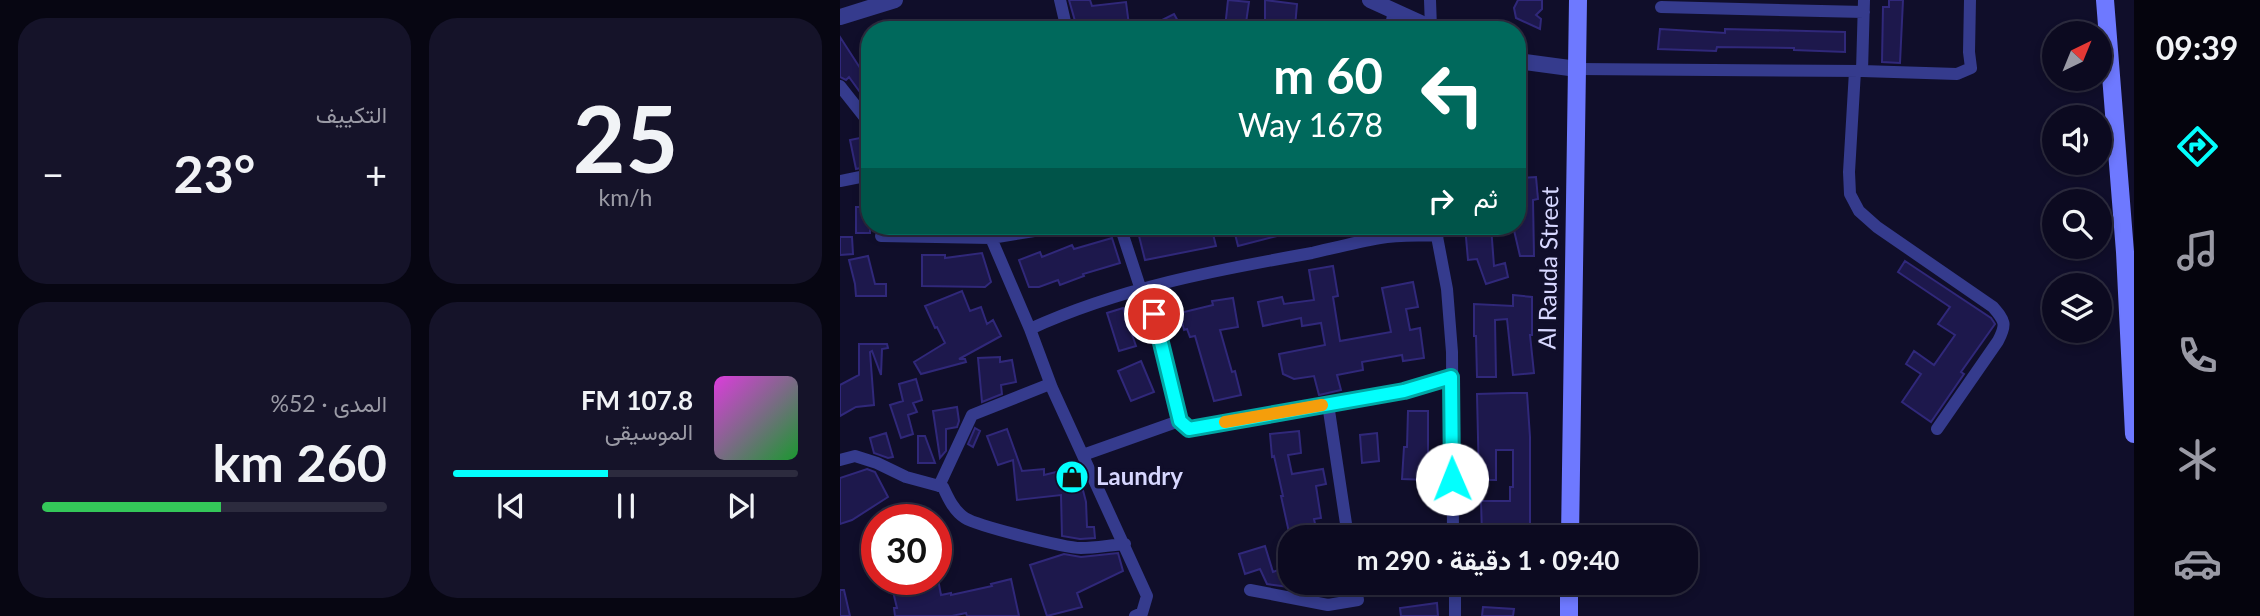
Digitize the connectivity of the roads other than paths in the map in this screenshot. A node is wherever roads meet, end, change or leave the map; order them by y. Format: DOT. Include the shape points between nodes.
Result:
graph roads {
  1 [pos="895,0"];
  2 [pos="1059,0"];
  3 [pos="1370,0"];
  4 [pos="1430,0"];
  5 [pos="1578,0"];
  6 [pos="1970,0"];
  7 [pos="2105,0"];
  8 [pos="1864,6"];
  9 [pos="1661,7"];
  10 [pos="1394,11"];
  11 [pos="840,17"];
  12 [pos="1065,21"];
  13 [pos="1392,21"];
  14 [pos="1416,21"];
  15 [pos="1433,21"];
  16 [pos="1526,62"];
  17 [pos="1577,69"];
  18 [pos="1859,71"];
  19 [pos="840,86"];
  20 [pos="861,113"];
  21 [pos="861,177"];
  22 [pos="840,181"];
  23 [pos="1010,235"];
  24 [pos="1124,235"];
  25 [pos="1402,235"];
  26 [pos="1437,235"];
  27 [pos="881,236"];
  28 [pos="991,238"];
  29 [pos="1145,289"];
  30 [pos="1030,329"];
  31 [pos="1451,377"];
  32 [pos="1050,384"];
  33 [pos="1328,404"];
  34 [pos="1180,421"];
  35 [pos="1937,429"];
  36 [pos="2134,434"];
  37 [pos="1083,455"];
  38 [pos="840,460"];
  39 [pos="939,486"];
  40 [pos="1346,525"];
  41 [pos="1453,525"];
  42 [pos="1570,525"];
  43 [pos="1125,544"];
  44 [pos="1250,590"];
  45 [pos="1357,595"];
  46 [pos="1455,595"];
  47 [pos="1569,595"];
  48 [pos="1139,615"];
  49 [pos="1455,616"];
  50 [pos="1569,616"];
  1 -- 11 [label="street"];
  2 -- 12 [label="street"];
  3 -- 10 [label="street"];
  4 -- 15 [label="street"];
  5 -- 17 [label="main road, Al Rauda Street"];
  6 -- 18 [label="street" via="1971,68 1957,74"];
  7 -- 36 [label="main road"];
  8 -- 9 [label="street"];
  8 -- 18 [label="street"];
  10 -- 13 [label="street"];
  10 -- 14 [label="street"];
  16 -- 17 [label="street"];
  17 -- 18 [label="street"];
  17 -- 42 [label="main road, Al Rauda Street"];
  18 -- 35 [label="street" via="1849,172 1850,194 1859,211 2004,319 1998,341"];
  19 -- 20 [label="street"];
  21 -- 22 [label="street"];
  23 -- 28 [label="street"];
  24 -- 29 [label="street"];
  25 -- 29 [label="street" via="1247,263"];
  26 -- 31 [label="street" via="1447,289"];
  27 -- 28 [label="street"];
  28 -- 30 [label="street"];
  29 -- 30 [label="street"];
  29 -- 34 [label="street"];
  30 -- 32 [label="street"];
  31 -- 33 [label="street" via="1404,391"];
  31 -- 41 [label="street"];
  32 -- 37 [label="street"];
  32 -- 39 [label="street" via="972,415"];
  33 -- 34 [label="street" via="1189,429"];
  33 -- 40 [label="street"];
  34 -- 37 [label="street"];
  37 -- 43 [label="street"];
  38 -- 39 [label="street" via="855,456"];
  39 -- 43 [label="street" via="965,518 986,525 1078,548"];
  43 -- 48 [label="street" via="1147,596"];
  44 -- 45 [label="street" via="1328,605 1358,600"];
  46 -- 49 [label="street"];
  47 -- 50 [label="main road"];
}
